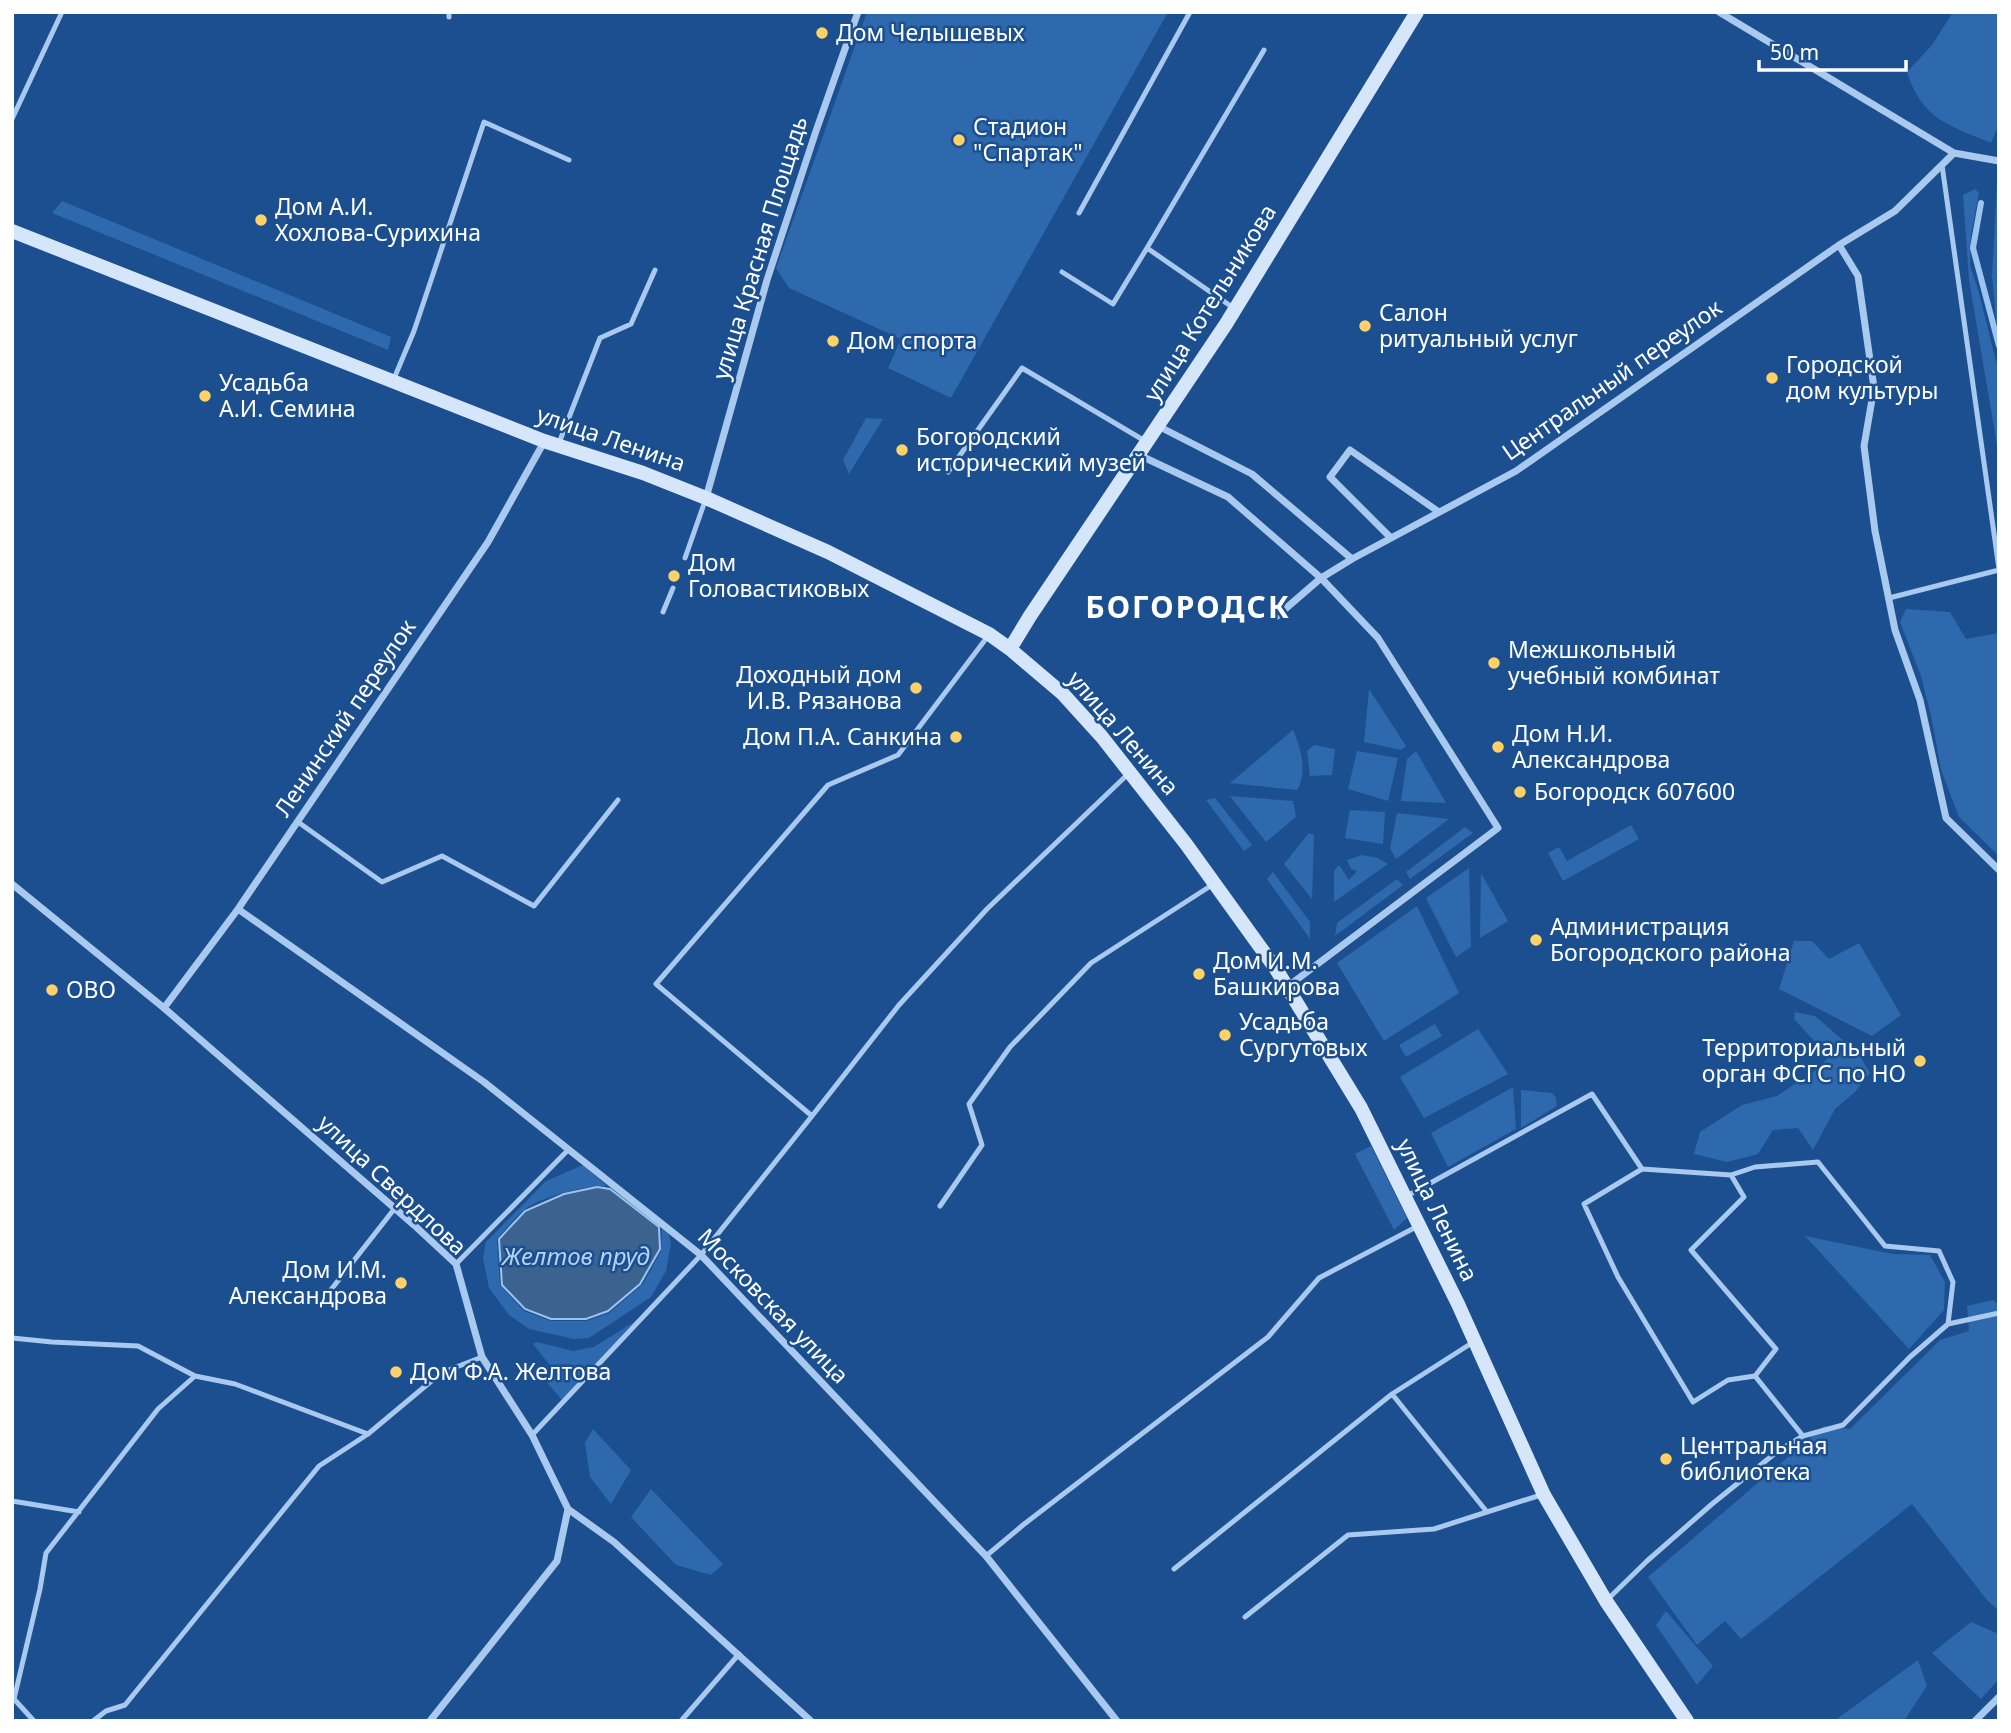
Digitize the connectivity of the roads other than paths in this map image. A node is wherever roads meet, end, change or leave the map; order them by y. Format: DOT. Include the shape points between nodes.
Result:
graph roads {
  1 [pos="62,12"];
  2 [pos="858,12"];
  3 [pos="1190,12"];
  4 [pos="1417,12"];
  5 [pos="1719,12"];
  6 [pos="1265,50"];
  7 [pos="12,119"];
  8 [pos="1954,153"];
  9 [pos="569,160"];
  10 [pos="1999,162"];
  11 [pos="1942,165"];
  12 [pos="1079,213"];
  13 [pos="12,231"];
  14 [pos="1839,245"];
  15 [pos="1147,248"];
  16 [pos="655,270"];
  17 [pos="1062,272"];
  18 [pos="1235,309"];
  19 [pos="393,381"];
  20 [pos="1158,426"];
  21 [pos="1148,442"];
  22 [pos="551,444"];
  23 [pos="1139,456"];
  24 [pos="948,472"];
  25 [pos="706,498"];
  26 [pos="1439,512"];
  27 [pos="1391,538"];
  28 [pos="685,558"];
  29 [pos="1352,559"];
  30 [pos="1999,570"];
  31 [pos="1321,578"];
  32 [pos="673,588"];
  33 [pos="1889,598"];
  34 [pos="663,612"];
  35 [pos="1277,616"];
  36 [pos="989,634"];
  37 [pos="1010,649"];
  38 [pos="1130,772"];
  39 [pos="618,800"];
  40 [pos="298,821"];
  41 [pos="1999,870"];
  42 [pos="1215,883"];
  43 [pos="12,884"];
  44 [pos="238,909"];
  45 [pos="1287,986"];
  46 [pos="164,1008"];
  47 [pos="811,1116"];
  48 [pos="572,1152"];
  49 [pos="1642,1169"];
  50 [pos="1731,1175"];
  51 [pos="1405,1197"];
  52 [pos="940,1206"];
  53 [pos="395,1208"];
  54 [pos="1418,1226"];
  55 [pos="701,1255"];
  56 [pos="456,1264"];
  57 [pos="330,1292"];
  58 [pos="1999,1313"];
  59 [pos="1948,1324"];
  60 [pos="12,1338"];
  61 [pos="1475,1340"];
  62 [pos="482,1357"];
  63 [pos="195,1376"];
  64 [pos="1755,1376"];
  65 [pos="1392,1394"];
  66 [pos="368,1434"];
  67 [pos="532,1435"];
  68 [pos="1803,1436"];
  69 [pos="1544,1494"];
  70 [pos="12,1501"];
  71 [pos="568,1509"];
  72 [pos="79,1512"];
  73 [pos="1487,1512"];
  74 [pos="986,1556"];
  75 [pos="1174,1569"];
  76 [pos="1605,1601"];
  77 [pos="1245,1617"];
  78 [pos="739,1654"];
  79 [pos="1999,1697"];
  80 [pos="34,1721"];
  81 [pos="93,1721"];
  82 [pos="430,1721"];
  83 [pos="681,1721"];
  84 [pos="811,1721"];
  85 [pos="1117,1721"];
  86 [pos="1687,1721"];
  87 [pos="1975,1721"];
  1 -- 7 [label="lane"];
  2 -- 25 [label="street, улица Красная Площадь" via="767,280"];
  3 -- 12 [label="lane"];
  4 -- 18 [label="main road, улица Котельникова"];
  5 -- 8 [label="street"];
  6 -- 15 [label="lane"];
  8 -- 10 [label="street"];
  8 -- 11 [label="street, Центральный переулок"];
  9 -- 19 [label="lane" via="484,121"];
  11 -- 14 [label="street, Центральный переулок" via="1895,211"];
  11 -- 30 [label="lane"];
  13 -- 19 [label="main road, улица Ленина"];
  14 -- 26 [label="street, Центральный переулок" via="1516,471"];
  14 -- 33 [label="street" via="1858,276 1874,388 1864,446"];
  15 -- 17 [label="lane" via="1113,304"];
  15 -- 18 [label="lane"];
  16 -- 22 [label="lane" via="631,324 600,338"];
  18 -- 20 [label="main road, улица Котельникова"];
  19 -- 22 [label="main road, улица Ленина"];
  20 -- 21 [label="main road, улица Котельникова"];
  20 -- 29 [label="street" via="1252,474"];
  21 -- 23 [label="main road, улица Котельникова"];
  21 -- 24 [label="lane" via="1022,368"];
  22 -- 25 [label="main road, улица Ленина"];
  22 -- 40 [label="street, Ленинский переулок"];
  23 -- 31 [label="street" via="1228,497"];
  23 -- 37 [label="main road, улица Котельникова"];
  25 -- 28 [label="lane"];
  25 -- 36 [label="main road, улица Ленина" via="828,552"];
  26 -- 27 [label="street, Центральный переулок"];
  26 -- 27 [label="street" via="1350,450 1330,477"];
  27 -- 29 [label="street, Центральный переулок"];
  29 -- 31 [label="street, Центральный переулок"];
  30 -- 33 [label="lane"];
  31 -- 35 [label="street, Центральный переулок"];
  31 -- 45 [label="street" via="1378,638 1497,828"];
  32 -- 34 [label="lane"];
  33 -- 41 [label="street" via="1920,701 1946,818"];
  36 -- 37 [label="main road, улица Ленина"];
  36 -- 47 [label="lane" via="898,755 828,785 656,984"];
  37 -- 38 [label="main road, улица Ленина" via="1063,694"];
  38 -- 42 [label="main road, улица Ленина"];
  38 -- 47 [label="lane" via="987,909 899,1005"];
  39 -- 40 [label="lane" via="534,906 442,856 382,882"];
  40 -- 44 [label="street, Ленинский переулок"];
  42 -- 45 [label="main road, улица Ленина"];
  42 -- 52 [label="lane" via="1091,963 1010,1047 969,1104 982,1146"];
  43 -- 46 [label="street, улица Свердлова"];
  44 -- 46 [label="street, Ленинский переулок"];
  44 -- 48 [label="street, Московская улица" via="484,1082"];
  45 -- 51 [label="main road, улица Ленина" via="1361,1108"];
  46 -- 53 [label="street, улица Свердлова"];
  47 -- 55 [label="lane"];
  48 -- 55 [label="street, Московская улица"];
  48 -- 56 [label="lane"];
  49 -- 50 [label="lane"];
  49 -- 51 [label="lane" via="1592,1094"];
  49 -- 64 [label="lane" via="1584,1204 1618,1277 1693,1402 1728,1380"];
  50 -- 59 [label="lane" via="1755,1167 1818,1162 1885,1246 1939,1251 1953,1282"];
  50 -- 64 [label="lane" via="1744,1197 1691,1250 1776,1349"];
  51 -- 54 [label="main road, улица Ленина"];
  53 -- 56 [label="street, улица Свердлова"];
  53 -- 57 [label="lane"];
  54 -- 61 [label="main road, улица Ленина"];
  54 -- 74 [label="lane" via="1319,1278 1268,1337"];
  55 -- 67 [label="lane"];
  55 -- 74 [label="street, Московская улица"];
  56 -- 62 [label="street, улица Свердлова"];
  58 -- 59 [label="lane"];
  59 -- 68 [label="lane" via="1843,1424"];
  60 -- 63 [label="lane" via="138,1346"];
  61 -- 65 [label="lane"];
  61 -- 69 [label="main road, улица Ленина"];
  62 -- 66 [label="lane" via="441,1373"];
  62 -- 67 [label="street, улица Свердлова"];
  63 -- 66 [label="lane" via="235,1384"];
  63 -- 72 [label="lane" via="158,1409"];
  64 -- 68 [label="lane"];
  65 -- 73 [label="lane"];
  65 -- 75 [label="lane"];
  66 -- 81 [label="lane" via="320,1466 125,1705"];
  67 -- 71 [label="street, улица Свердлова"];
  68 -- 76 [label="lane" via="1712,1504"];
  69 -- 73 [label="lane"];
  69 -- 76 [label="main road, улица Ленина"];
  70 -- 72 [label="lane"];
  71 -- 78 [label="street, улица Свердлова" via="614,1542"];
  71 -- 82 [label="street" via="557,1561"];
  72 -- 80 [label="lane" via="46,1553 14,1699"];
  73 -- 77 [label="lane" via="1434,1530 1348,1535"];
  74 -- 85 [label="street, Московская улица"];
  76 -- 86 [label="main road, улица Ленина"];
  78 -- 83 [label="lane"];
  78 -- 84 [label="street, улица Свердлова"];
  79 -- 87 [label="street"];
}
